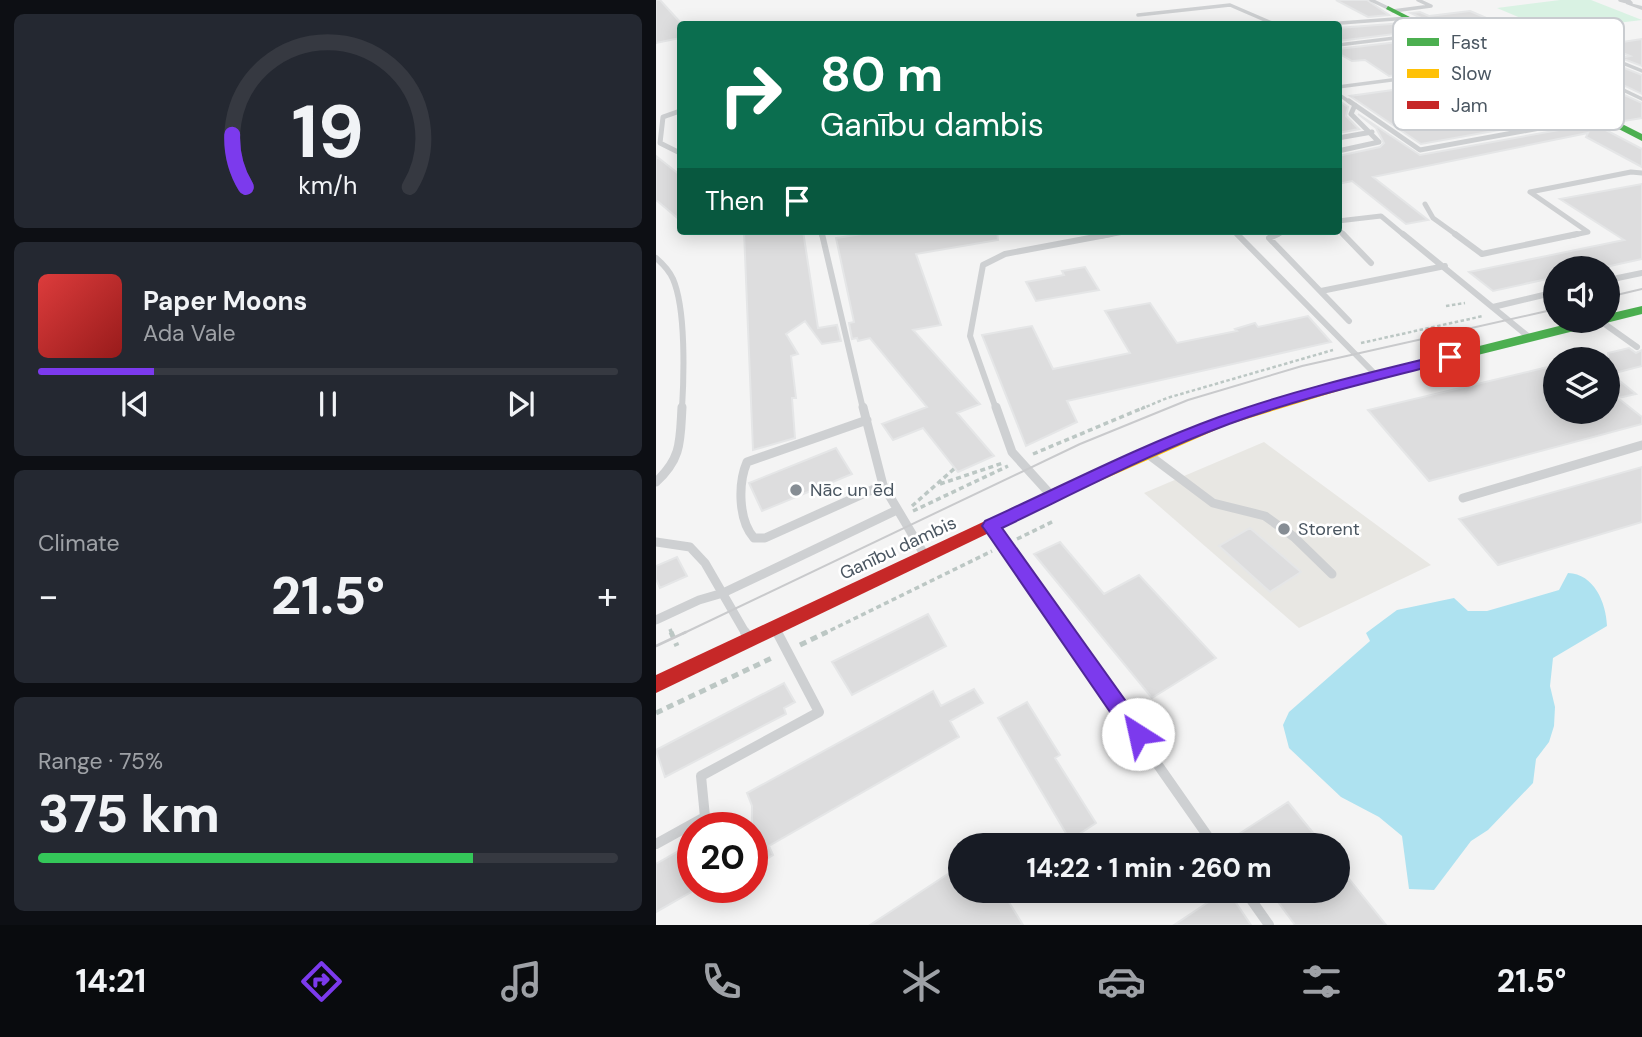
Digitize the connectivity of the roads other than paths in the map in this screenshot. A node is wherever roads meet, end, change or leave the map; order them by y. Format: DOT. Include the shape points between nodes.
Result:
graph roads {
  1 [pos="1371,0"];
  2 [pos="1417,0"];
  3 [pos="1626,1"];
  4 [pos="1642,8"];
  5 [pos="1396,13"];
  6 [pos="1138,15"];
  7 [pos="1406,18"];
  8 [pos="1267,21"];
  9 [pos="1342,22"];
  10 [pos="1393,38"];
  11 [pos="1342,45"];
  12 [pos="1624,64"];
  13 [pos="1642,71"];
  14 [pos="1393,81"];
  15 [pos="1342,87"];
  16 [pos="1624,90"];
  17 [pos="1342,97"];
  18 [pos="1642,99"];
  19 [pos="1355,105"];
  20 [pos="677,112"];
  21 [pos="659,125"];
  22 [pos="1624,129"];
  23 [pos="1529,130"];
  24 [pos="1372,132"];
  25 [pos="1342,137"];
  26 [pos="1642,138"];
  27 [pos="1342,150"];
  28 [pos="677,152"];
  29 [pos="1642,173"];
  30 [pos="1425,204"];
  31 [pos="1342,221"];
  32 [pos="1342,233"];
  33 [pos="822,235"];
  34 [pos="1096,235"];
  35 [pos="1238,235"];
  36 [pos="1272,235"];
  37 [pos="656,258"];
  38 [pos="1371,263"];
  39 [pos="1445,266"];
  40 [pos="1642,273"];
  41 [pos="1620,278"];
  42 [pos="1320,291"];
  43 [pos="1543,295"];
  44 [pos="1493,307"];
  45 [pos="1642,310"];
  46 [pos="1620,315"];
  47 [pos="1349,321"];
  48 [pos="1546,333"];
  49 [pos="1618,333"];
  50 [pos="1529,337"];
  51 [pos="1637,346"];
  52 [pos="1376,375"];
  53 [pos="867,420"];
  54 [pos="1642,444"];
  55 [pos="1147,453"];
  56 [pos="656,482"];
  57 [pos="883,485"];
  58 [pos="1052,496"];
  59 [pos="1463,498"];
  60 [pos="899,512"];
  61 [pos="991,526"];
  62 [pos="656,542"];
  63 [pos="925,556"];
  64 [pos="1332,573"];
  65 [pos="724,593"];
  66 [pos="656,620"];
  67 [pos="775,628"];
  68 [pos="749,640"];
  69 [pos="656,684"];
  70 [pos="1206,833"];
  71 [pos="656,844"];
  72 [pos="1253,903"];
  73 [pos="1269,925"];
  1 -- 5 [label="lane"];
  2 -- 5 [label="lane" via="1431,6"];
  3 -- 4 [label="street"];
  5 -- 7 [label="main road"];
  5 -- 9 [label="lane"];
  6 -- 8 [label="lane" via="1230,5"];
  10 -- 11 [label="lane"];
  12 -- 13 [label="lane"];
  14 -- 15 [label="lane"];
  16 -- 18 [label="lane"];
  17 -- 19 [label="lane"];
  19 -- 23 [label="lane" via="1420,150"];
  19 -- 24 [label="lane" via="1351,114"];
  20 -- 21 [label="lane" via="663,117"];
  21 -- 28 [label="lane" via="660,144"];
  22 -- 26 [label="main road"];
  24 -- 25 [label="lane"];
  24 -- 27 [label="lane" via="1379,142"];
  29 -- 30 [label="lane" via="1530,192 1588,232 1482,254 1433,218"];
  31 -- 39 [label="lane" via="1381,216"];
  32 -- 38 [label="lane"];
  33 -- 53 [label="lane"];
  34 -- 58 [label="lane" via="1005,254 983,265 970,336 1012,452"];
  35 -- 52 [label="lane"];
  36 -- 42 [label="lane" via="1269,237"];
  37 -- 56 [label="lane" via="675,280 683,349 679,448 672,467"];
  39 -- 42 [label="lane"];
  39 -- 44 [label="lane"];
  40 -- 41 [label="lane"];
  42 -- 47 [label="lane"];
  43 -- 44 [label="lane"];
  44 -- 50 [label="lane"];
  45 -- 46 [label="main road"];
  48 -- 50 [label="main road, Ganību dambis"];
  49 -- 51 [label="lane"];
  50 -- 52 [label="main road, Ganību dambis"];
  52 -- 55 [label="main road, Ganību dambis" via="1283,401"];
  53 -- 57 [label="lane"];
  53 -- 57 [label="lane" via="747,461 741,476 746,530 754,538 765,538"];
  54 -- 59 [label="lane"];
  55 -- 58 [label="main road, Ganību dambis"];
  55 -- 64 [label="lane" via="1213,503 1265,516"];
  57 -- 60 [label="lane"];
  58 -- 61 [label="main road, Ganību dambis"];
  60 -- 63 [label="lane"];
  60 -- 65 [label="lane"];
  61 -- 63 [label="main road, Ganību dambis"];
  61 -- 70 [label="lane"];
  62 -- 65 [label="lane" via="690,547"];
  63 -- 67 [label="main road, Ganību dambis"];
  65 -- 66 [label="lane"];
  65 -- 68 [label="lane"];
  67 -- 68 [label="main road, Ganību dambis"];
  67 -- 71 [label="lane" via="819,712 701,776 705,817"];
  68 -- 69 [label="main road, Ganību dambis"];
  72 -- 73 [label="lane"];
}
